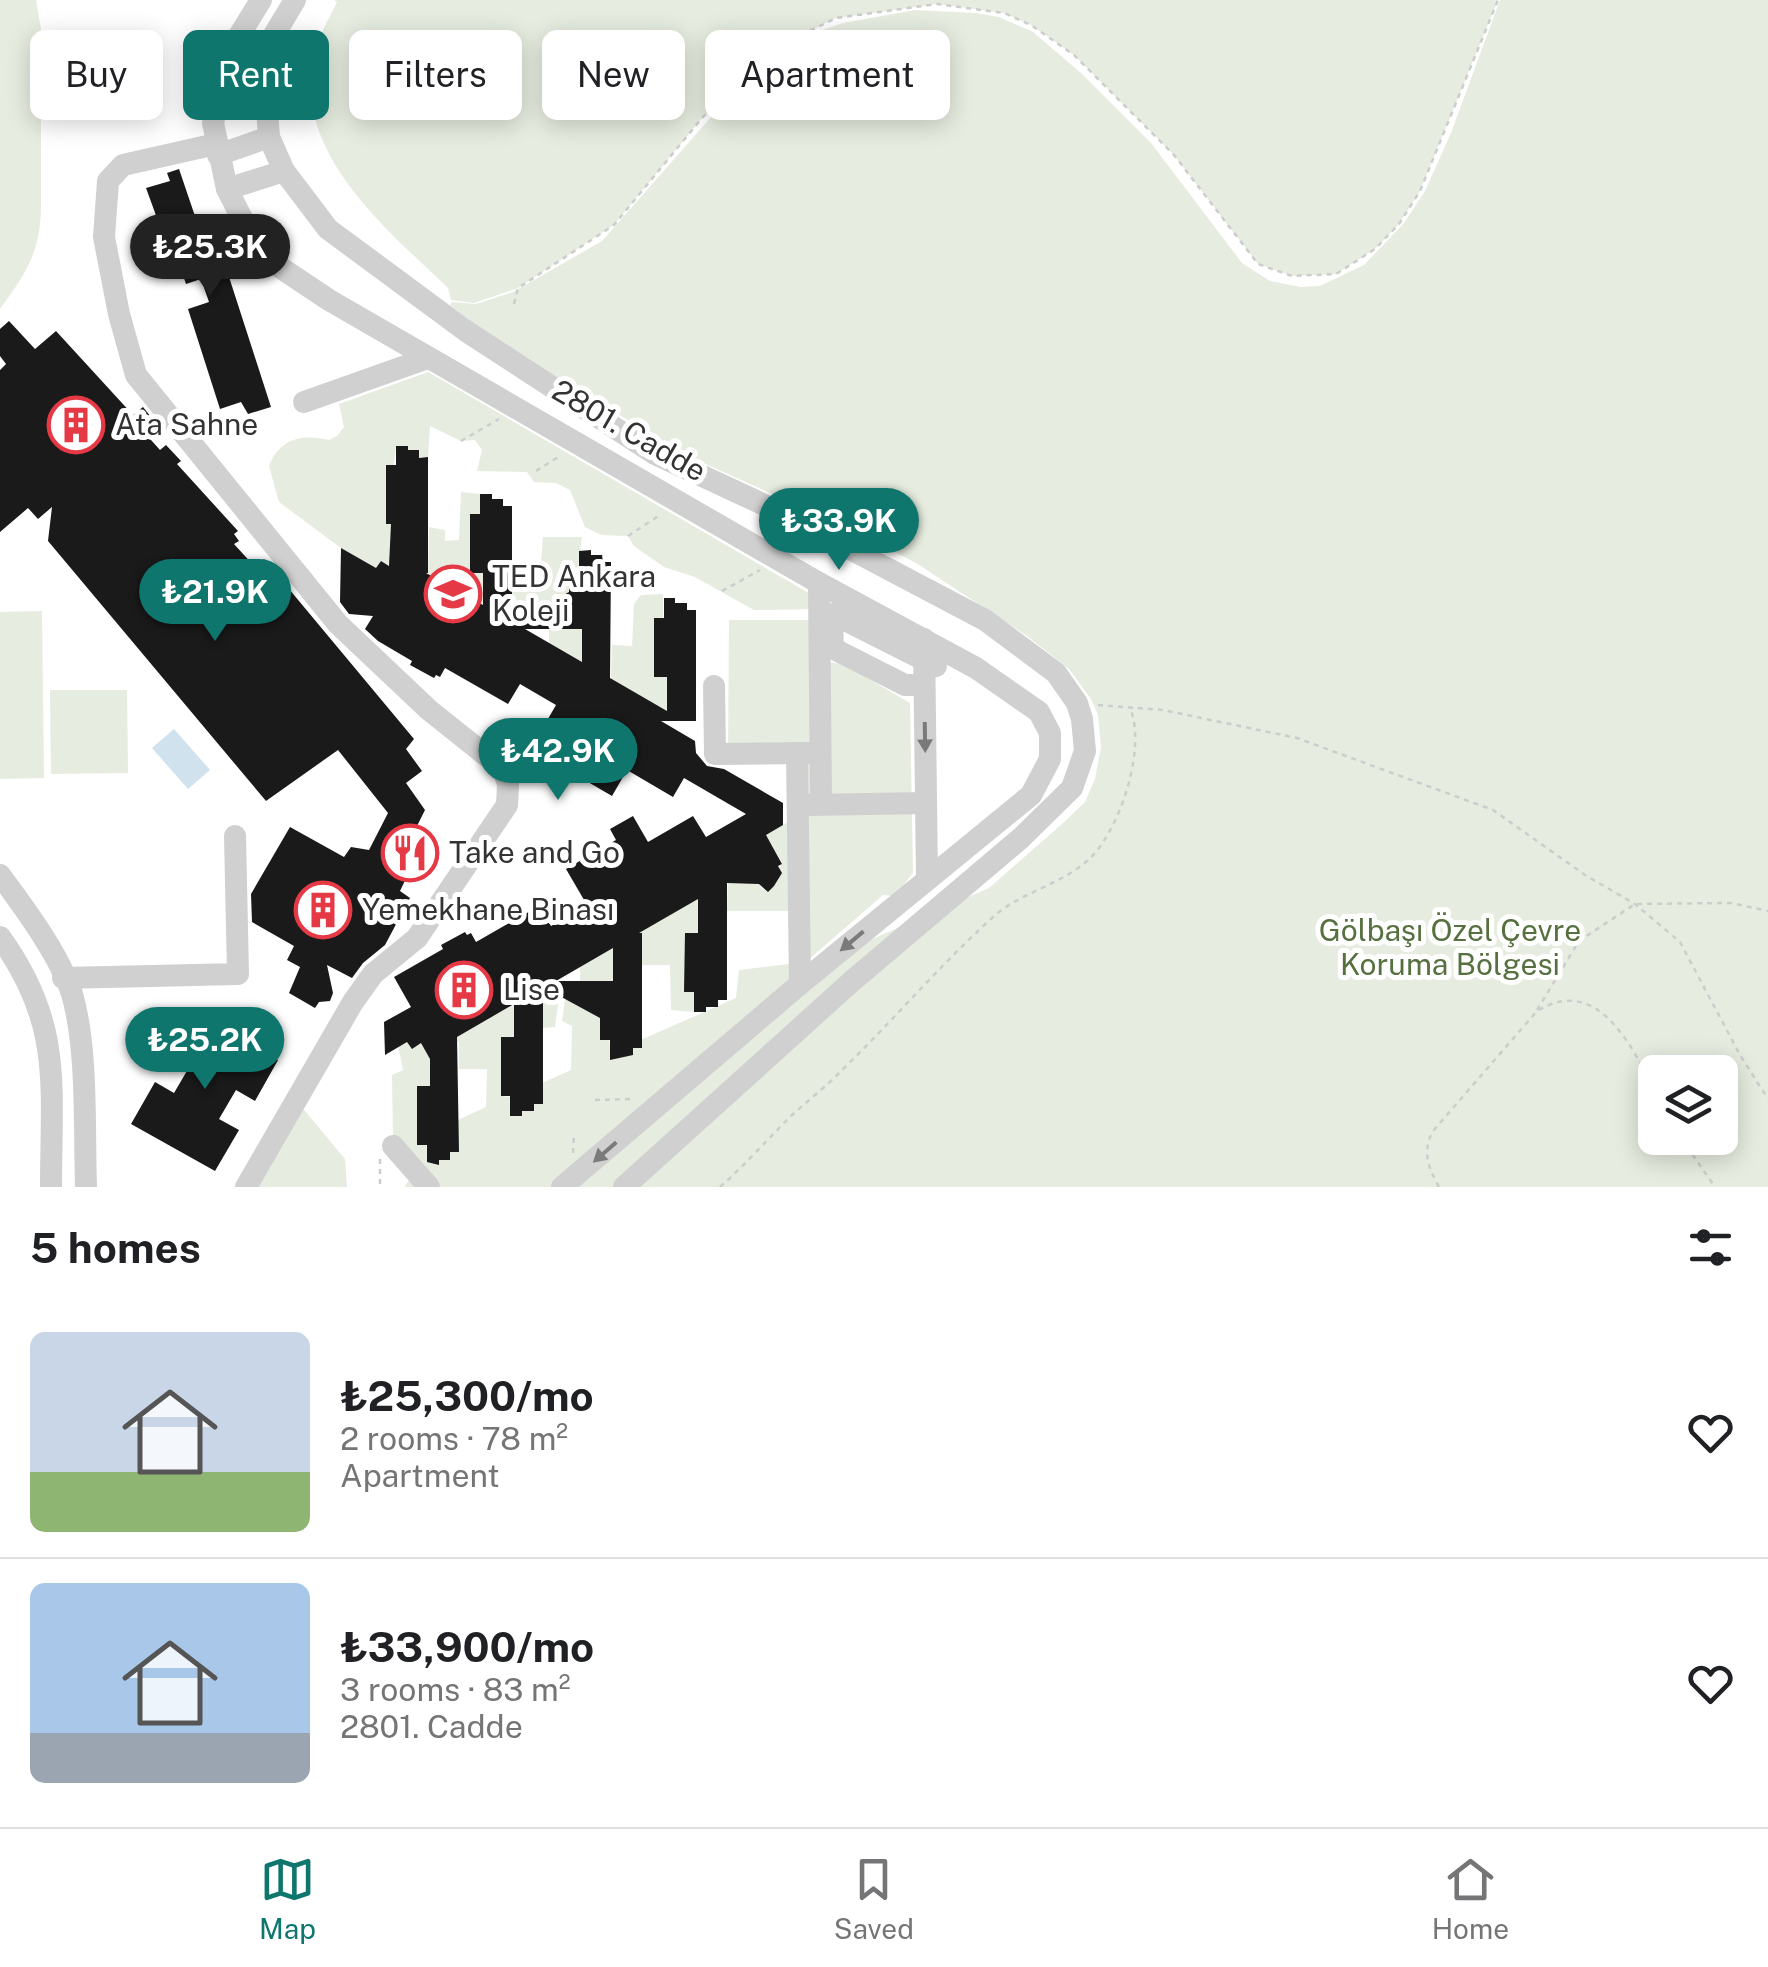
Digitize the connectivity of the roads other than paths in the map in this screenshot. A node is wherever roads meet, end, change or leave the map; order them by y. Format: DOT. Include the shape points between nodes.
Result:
graph roads {
  1 [pos="261,0"];
  2 [pos="295,0"];
  3 [pos="270,136"];
  4 [pos="217,150"];
  5 [pos="284,171"];
  6 [pos="227,189"];
  7 [pos="428,358"];
  8 [pos="304,402"];
  9 [pos="826,586"];
  10 [pos="924,662"];
  11 [pos="714,686"];
  12 [pos="822,753"];
  13 [pos="797,754"];
  14 [pos="926,803"];
  15 [pos="811,804"];
  16 [pos="235,836"];
  17 [pos="0,875"];
  18 [pos="927,879"];
  19 [pos="0,937"];
  20 [pos="63,978"];
  21 [pos="807,979"];
  22 [pos="691,1078"];
  23 [pos="716,1104"];
  24 [pos="386,1152"];
  25 [pos="50,1187"];
  26 [pos="86,1187"];
  27 [pos="246,1187"];
  28 [pos="429,1187"];
  29 [pos="562,1187"];
  30 [pos="624,1187"];
  1 -- 4 [label="street" via="229,52 213,122"];
  2 -- 3 [label="street, 2801. Cadde" via="268,54"];
  3 -- 4 [label="street"];
  3 -- 5 [label="street, 2801. Cadde"];
  4 -- 6 [label="street"];
  4 -- 27 [label="street" via="124,166 108,182 104,237 136,375 338,624 503,769 508,784 507,804 418,938 373,974 353,1002"];
  5 -- 6 [label="street"];
  5 -- 23 [label="street, 2801. Cadde" via="328,230 466,331 655,454 984,620 1056,673 1077,703 1086,735 1072,788"];
  6 -- 7 [label="street" via="255,244 275,264"];
  7 -- 8 [label="street"];
  7 -- 9 [label="street"];
  9 -- 10 [label="street"];
  9 -- 10 [label="street" via="832,614"];
  9 -- 12 [label="street"];
  10 -- 14 [label="street, one-way"];
  10 -- 18 [label="street" via="958,658 1039,712 1050,733 1050,758 1032,796"];
  11 -- 13 [label="street" via="716,754"];
  12 -- 13 [label="street"];
  12 -- 15 [label="street"];
  13 -- 15 [label="street"];
  14 -- 15 [label="street"];
  14 -- 18 [label="street"];
  15 -- 21 [label="street"];
  16 -- 20 [label="street" via="238,974"];
  17 -- 20 [label="street" via="30,914"];
  18 -- 21 [label="street, one-way"];
  19 -- 25 [label="street" via="23,968 47,1034"];
  20 -- 26 [label="street" via="80,1055"];
  21 -- 22 [label="street"];
  22 -- 23 [label="street"];
  22 -- 29 [label="street, one-way"];
  23 -- 30 [label="street"];
  24 -- 28 [label="street"];
}
